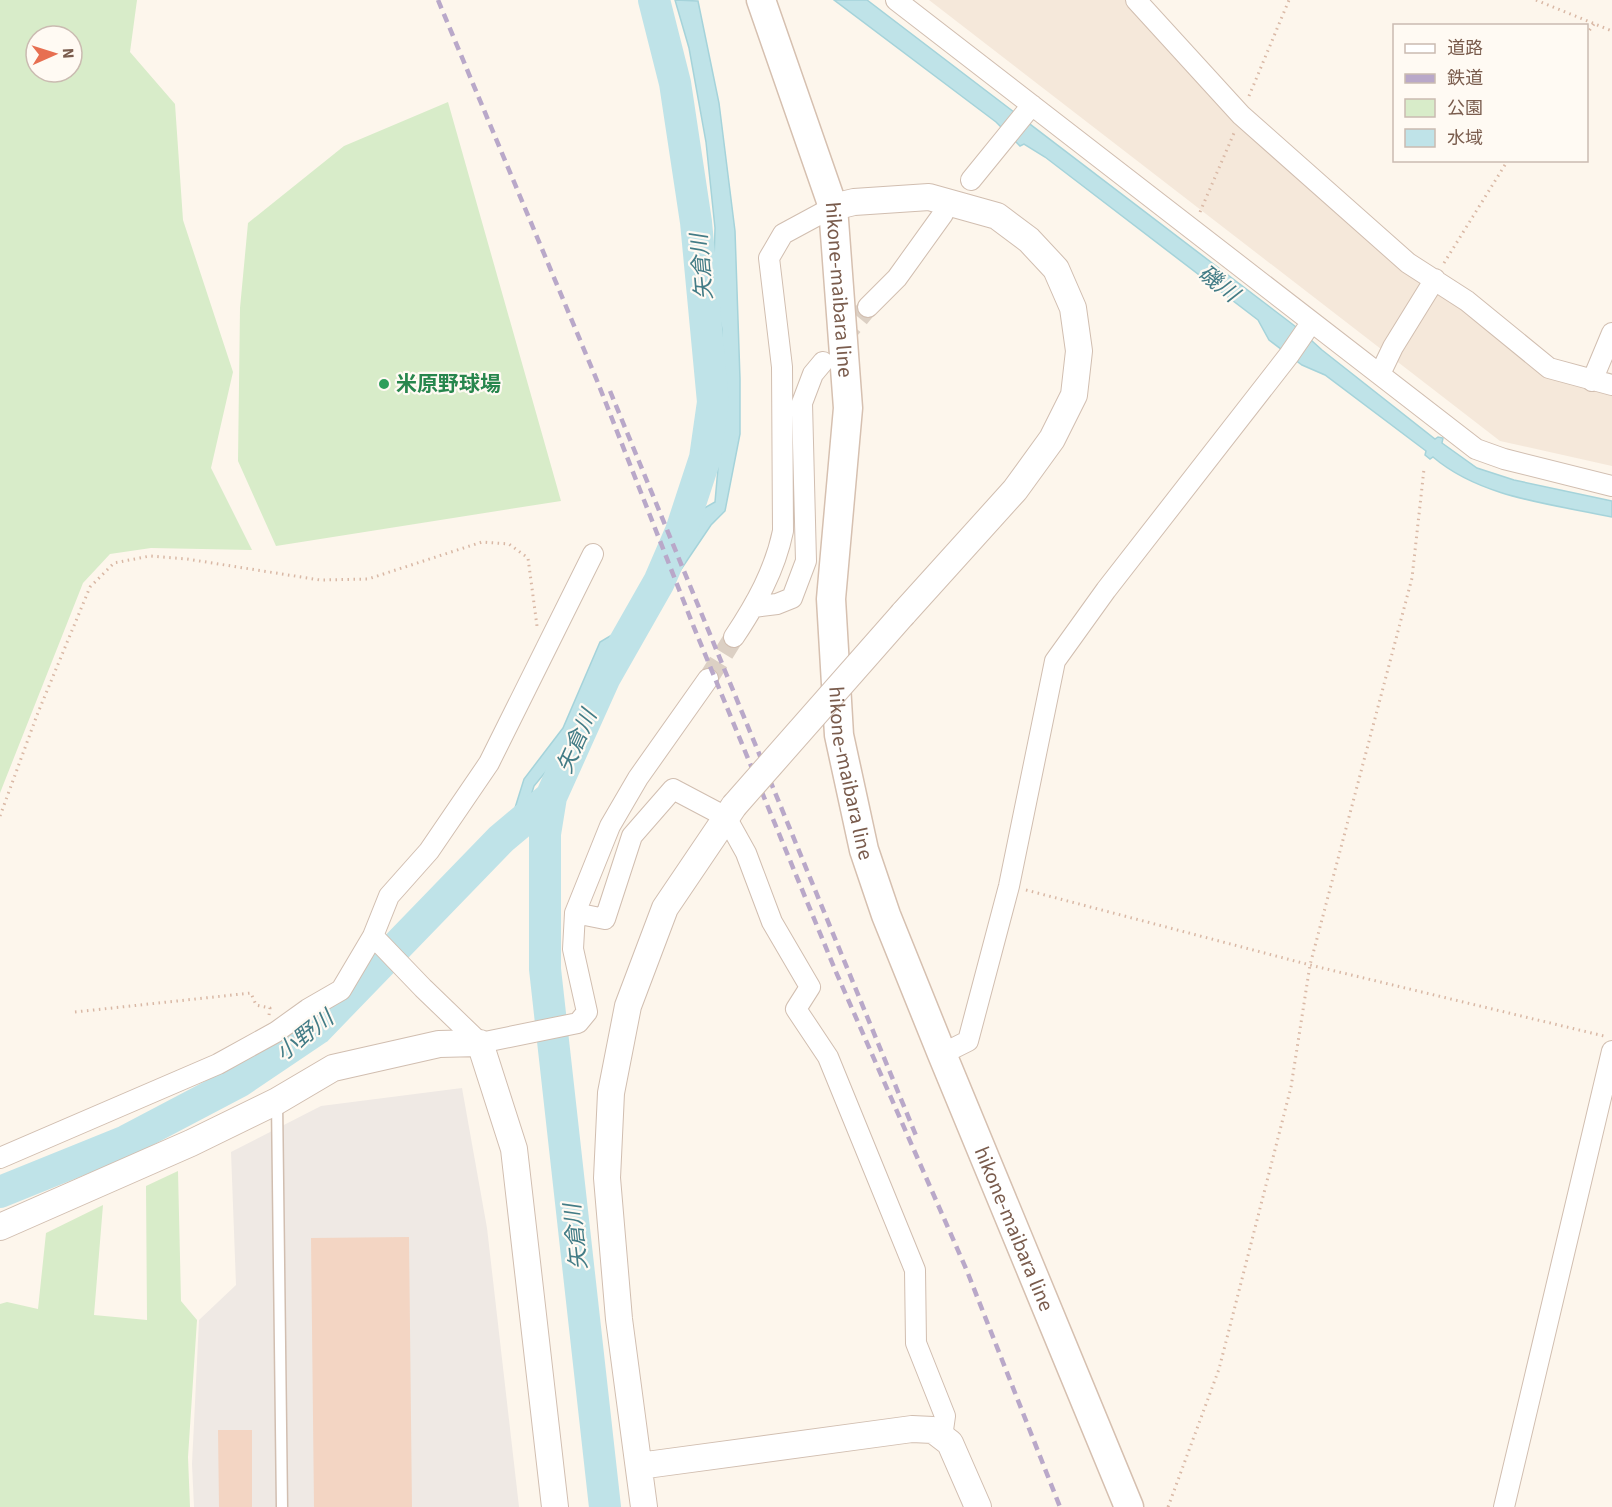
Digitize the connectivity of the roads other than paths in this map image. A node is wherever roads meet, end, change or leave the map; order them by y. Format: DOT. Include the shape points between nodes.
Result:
graph roads {
  1 [pos="761,0"];
  2 [pos="896,0"];
  3 [pos="1136,0"];
  4 [pos="1028,110"];
  5 [pos="971,180"];
  6 [pos="833,207"];
  7 [pos="944,214"];
  8 [pos="1435,279"];
  9 [pos="868,307"];
  10 [pos="1309,327"];
  11 [pos="1612,333"];
  12 [pos="823,362"];
  13 [pos="1380,374"];
  14 [pos="1592,381"];
  15 [pos="1612,385"];
  16 [pos="1612,486"];
  17 [pos="593,554"];
  18 [pos="754,607"];
  19 [pos="734,637"];
  20 [pos="708,679"];
  21 [pos="730,812"];
  22 [pos="575,913"];
  23 [pos="373,936"];
  24 [pos="480,1043"];
  25 [pos="1612,1051"];
  26 [pos="942,1054"];
  27 [pos="277,1101"];
  28 [pos="0,1158"];
  29 [pos="0,1227"];
  30 [pos="942,1437"];
  31 [pos="639,1466"];
  32 [pos="282,1507"];
  33 [pos="555,1507"];
  34 [pos="645,1507"];
  35 [pos="978,1507"];
  36 [pos="1129,1507"];
  37 [pos="1504,1507"];
  1 -- 6 [label="main road, hikone-maibara line"];
  2 -- 4 [label="street"];
  3 -- 8 [label="street" via="1241,115 1408,263"];
  4 -- 5 [label="street"];
  4 -- 10 [label="street"];
  6 -- 18 [label="street" via="783,234 769,258 783,376 783,531 779,552"];
  6 -- 21 [label="street, bridge" via="929,197 997,216 1029,240 1056,269 1073,308 1079,351 1074,395 1052,439 1015,490"];
  6 -- 26 [label="main road, hikone-maibara line" via="848,408 831,599 839,735 864,850"];
  7 -- 9 [label="street" via="897,278"];
  8 -- 13 [label="street"];
  8 -- 14 [label="street" via="1549,368"];
  10 -- 13 [label="street"];
  10 -- 26 [label="street" via="1055,661 1009,886 968,1041"];
  11 -- 14 [label="street"];
  12 -- 18 [label="street" via="809,381 802,403 807,561 792,598"];
  13 -- 16 [label="street" via="1476,449"];
  14 -- 15 [label="street"];
  17 -- 23 [label="street" via="489,763 429,851 389,896"];
  18 -- 19 [label="street"];
  20 -- 22 [label="street" via="610,826"];
  21 -- 22 [label="street" via="673,789 632,836 605,919"];
  21 -- 30 [label="street" via="772,922 810,987 796,1009 828,1057 915,1270 916,1343 945,1416"];
  21 -- 31 [label="street" via="665,908 628,1006 611,1093 607,1178 619,1319"];
  22 -- 24 [label="street" via="573,949 587,1011 578,1023"];
  23 -- 24 [label="street"];
  23 -- 28 [label="street" via="341,990 276,1032 218,1064"];
  24 -- 27 [label="street" via="439,1044 333,1068"];
  24 -- 33 [label="street" via="514,1149"];
  25 -- 37 [label="street"];
  26 -- 36 [label="main road, hikone-maibara line"];
  27 -- 29 [label="street"];
  27 -- 32 [label="lane"];
  30 -- 31 [label="street" via="933,1430 912,1429"];
  30 -- 35 [label="street" via="950,1443"];
  31 -- 34 [label="street"];
}
